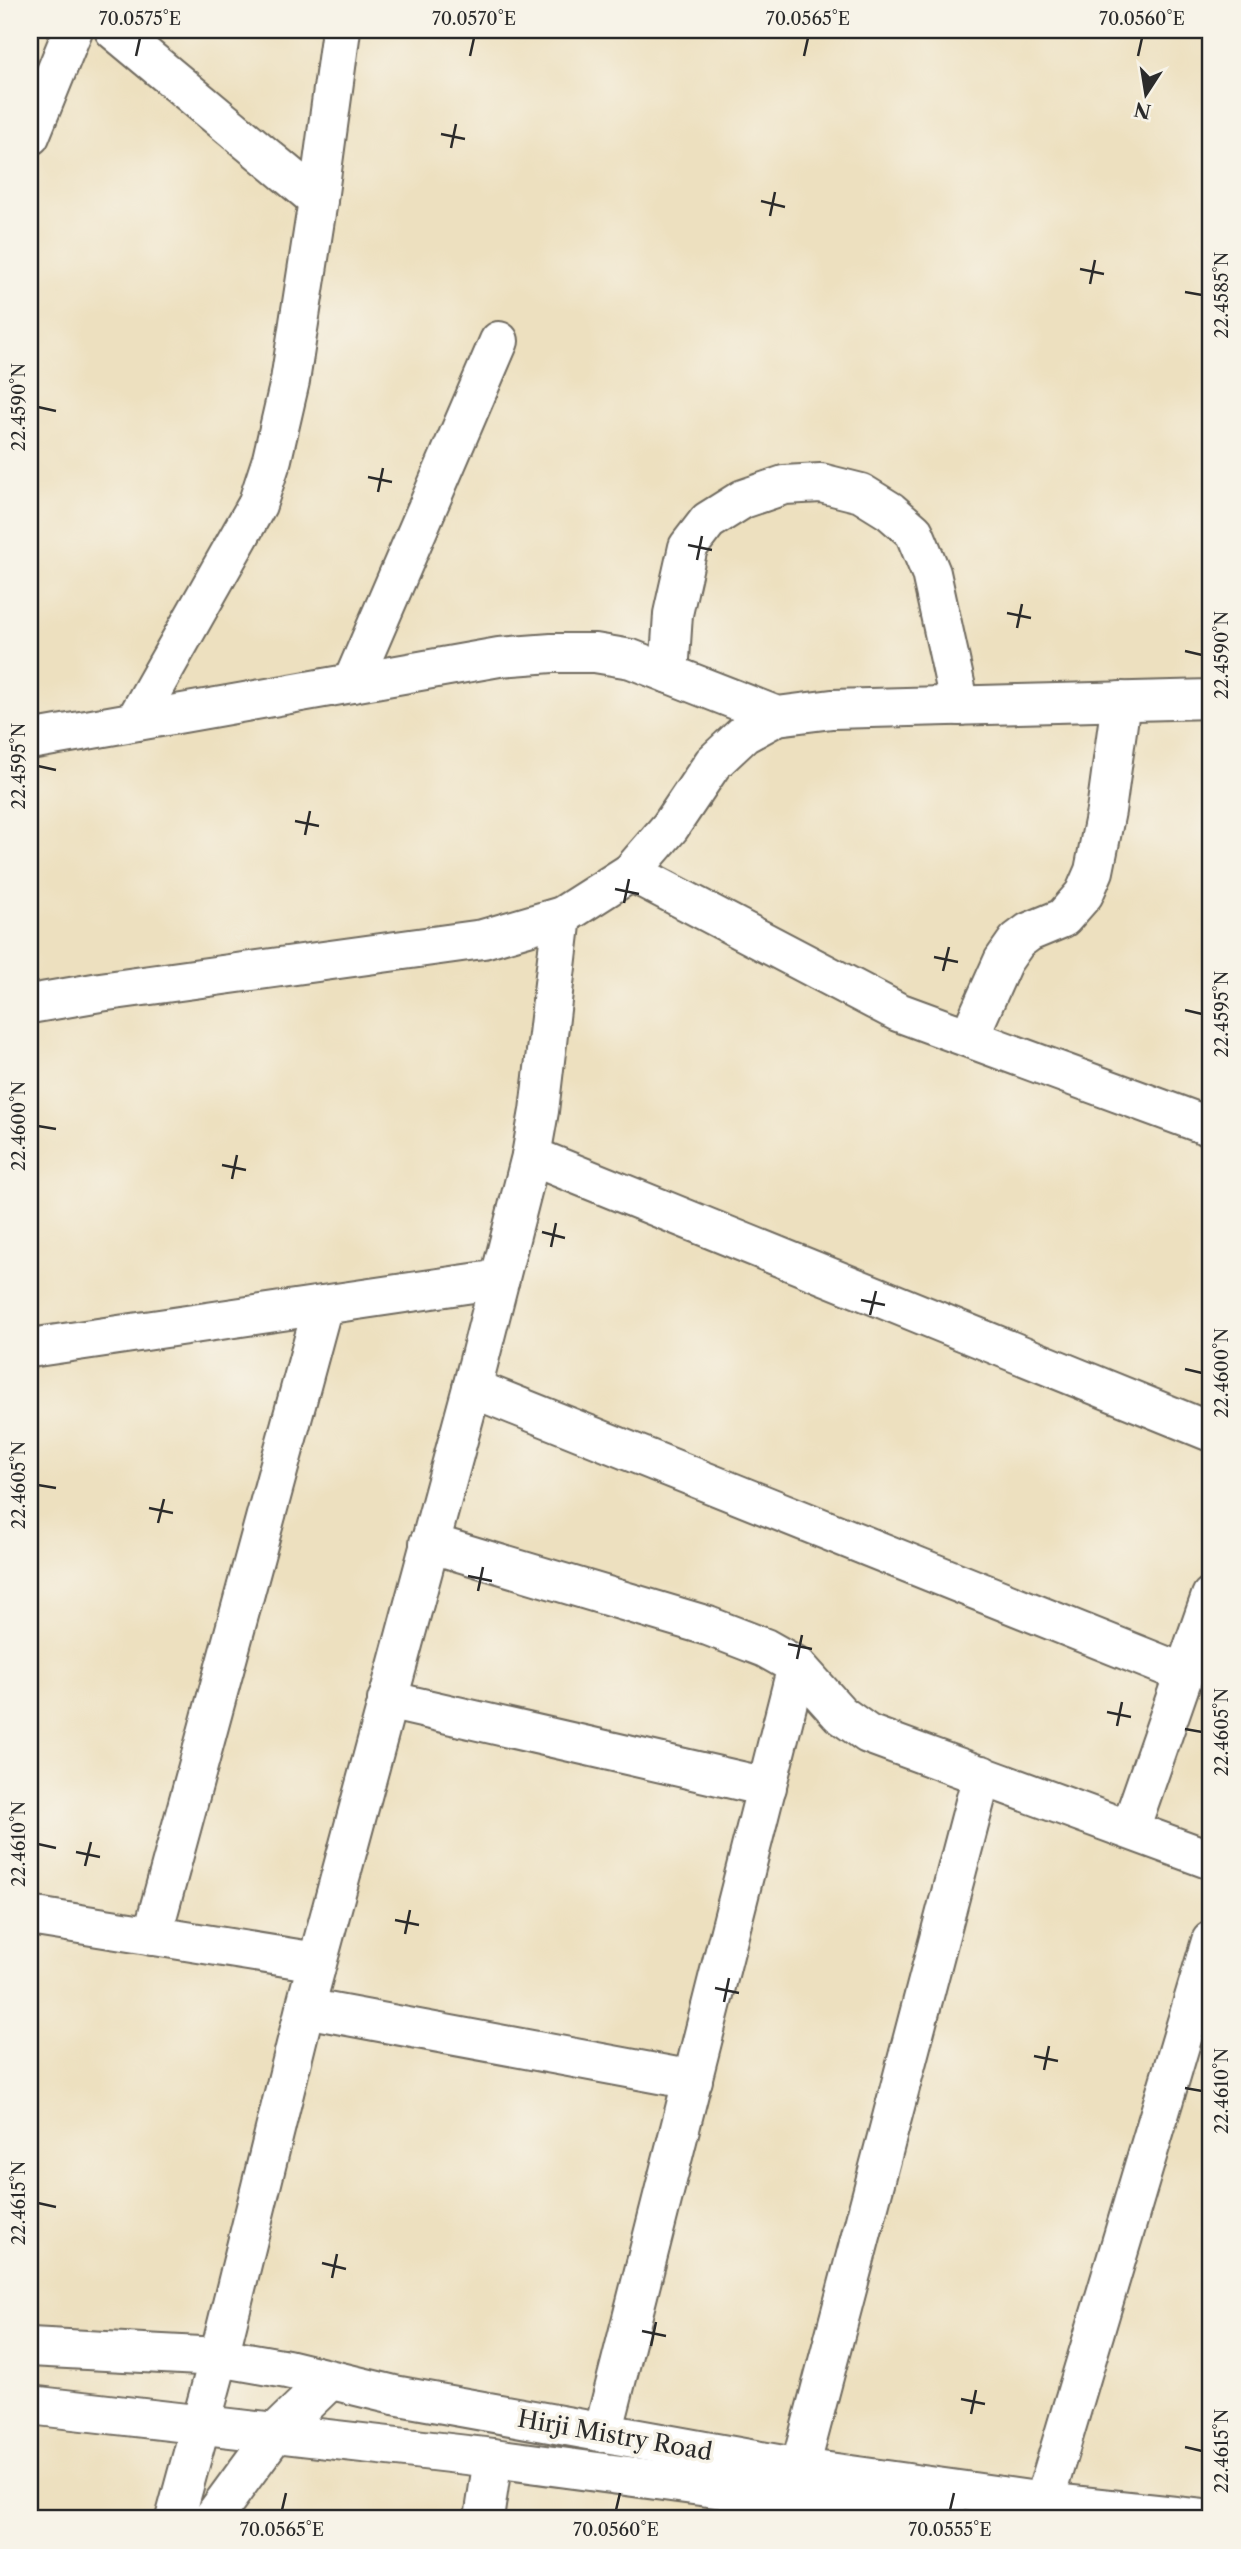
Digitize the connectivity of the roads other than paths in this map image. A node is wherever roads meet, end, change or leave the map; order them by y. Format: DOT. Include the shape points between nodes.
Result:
graph roads {
  1 [pos="73,30"];
  2 [pos="114,30"];
  3 [pos="341,30"];
  4 [pos="41,78"];
  5 [pos="30,136"];
  6 [pos="318,200"];
  7 [pos="499,341"];
  8 [pos="669,674"];
  9 [pos="352,683"];
  10 [pos="1211,699"];
  11 [pos="1121,701"];
  12 [pos="960,706"];
  13 [pos="777,716"];
  14 [pos="135,721"];
  15 [pos="30,740"];
  16 [pos="631,872"];
  17 [pos="562,916"];
  18 [pos="30,1004"];
  19 [pos="970,1037"];
  20 [pos="1211,1127"];
  21 [pos="531,1156"];
  22 [pos="500,1279"];
  23 [pos="323,1305"];
  24 [pos="30,1348"];
  25 [pos="472,1388"];
  26 [pos="1211,1432"];
  27 [pos="429,1543"];
  28 [pos="1211,1596"];
  29 [pos="797,1666"];
  30 [pos="1183,1673"];
  31 [pos="387,1700"];
  32 [pos="982,1775"];
  33 [pos="767,1787"];
  34 [pos="1130,1829"];
  35 [pos="1211,1860"];
  36 [pos="30,1916"];
  37 [pos="152,1936"];
  38 [pos="1211,1941"];
  39 [pos="317,1962"];
  40 [pos="304,2008"];
  41 [pos="693,2080"];
  42 [pos="30,2347"];
  43 [pos="219,2357"];
  44 [pos="330,2380"];
  45 [pos="30,2405"];
  46 [pos="199,2425"];
  47 [pos="275,2433"];
  48 [pos="603,2433"];
  49 [pos="493,2458"];
  50 [pos="800,2468"];
  51 [pos="1044,2502"];
  52 [pos="175,2519"];
  53 [pos="212,2519"];
  54 [pos="484,2519"];
  55 [pos="947,2519"];
  56 [pos="1203,2519"];
  1 -- 4 [label="street"];
  2 -- 6 [label="street"];
  3 -- 6 [label="street"];
  4 -- 5 [label="street"];
  6 -- 14 [label="street" via="290,382 257,505"];
  7 -- 9 [label="street"];
  8 -- 9 [label="street" via="631,659 552,653 499,657"];
  8 -- 12 [label="street" via="673,614 688,547 708,521 743,499 784,485 821,483 862,493 914,532 931,573"];
  8 -- 13 [label="street"];
  9 -- 14 [label="street"];
  10 -- 11 [label="street"];
  11 -- 12 [label="street"];
  11 -- 19 [label="street" via="1094,872 1084,894 1063,918 1017,941 1003,961"];
  12 -- 13 [label="street" via="832,709"];
  13 -- 16 [label="street" via="744,734 713,763 670,827"];
  14 -- 15 [label="street"];
  16 -- 17 [label="street"];
  16 -- 19 [label="street" via="898,1012"];
  17 -- 18 [label="street" via="483,939"];
  17 -- 21 [label="street"];
  19 -- 20 [label="street"];
  21 -- 22 [label="street"];
  21 -- 26 [label="street"];
  22 -- 23 [label="street"];
  22 -- 25 [label="street"];
  23 -- 24 [label="street"];
  23 -- 37 [label="street"];
  25 -- 27 [label="street"];
  25 -- 30 [label="street"];
  27 -- 29 [label="street" via="708,1626"];
  27 -- 31 [label="street"];
  28 -- 30 [label="street"];
  29 -- 32 [label="street" via="840,1714 868,1734"];
  29 -- 33 [label="street"];
  30 -- 34 [label="street"];
  31 -- 33 [label="street"];
  31 -- 39 [label="street"];
  32 -- 34 [label="street"];
  32 -- 50 [label="street"];
  33 -- 41 [label="street"];
  34 -- 35 [label="street"];
  36 -- 37 [label="street"];
  37 -- 39 [label="street"];
  38 -- 51 [label="street"];
  39 -- 40 [label="street"];
  40 -- 41 [label="street"];
  40 -- 43 [label="street"];
  41 -- 48 [label="street"];
  42 -- 43 [label="street, Hirji Mistry Road"];
  43 -- 44 [label="street, Hirji Mistry Road"];
  43 -- 46 [label="street"];
  44 -- 47 [label="street"];
  44 -- 48 [label="street, Hirji Mistry Road"];
  45 -- 46 [label="street, Hirji Mistry Road"];
  46 -- 47 [label="street, Hirji Mistry Road"];
  46 -- 52 [label="street"];
  47 -- 49 [label="street, Hirji Mistry Road"];
  47 -- 53 [label="street"];
  48 -- 50 [label="street, Hirji Mistry Road"];
  49 -- 54 [label="street"];
  49 -- 55 [label="street, Hirji Mistry Road"];
  50 -- 51 [label="street, Hirji Mistry Road"];
  51 -- 56 [label="street, Hirji Mistry Road"];
}
